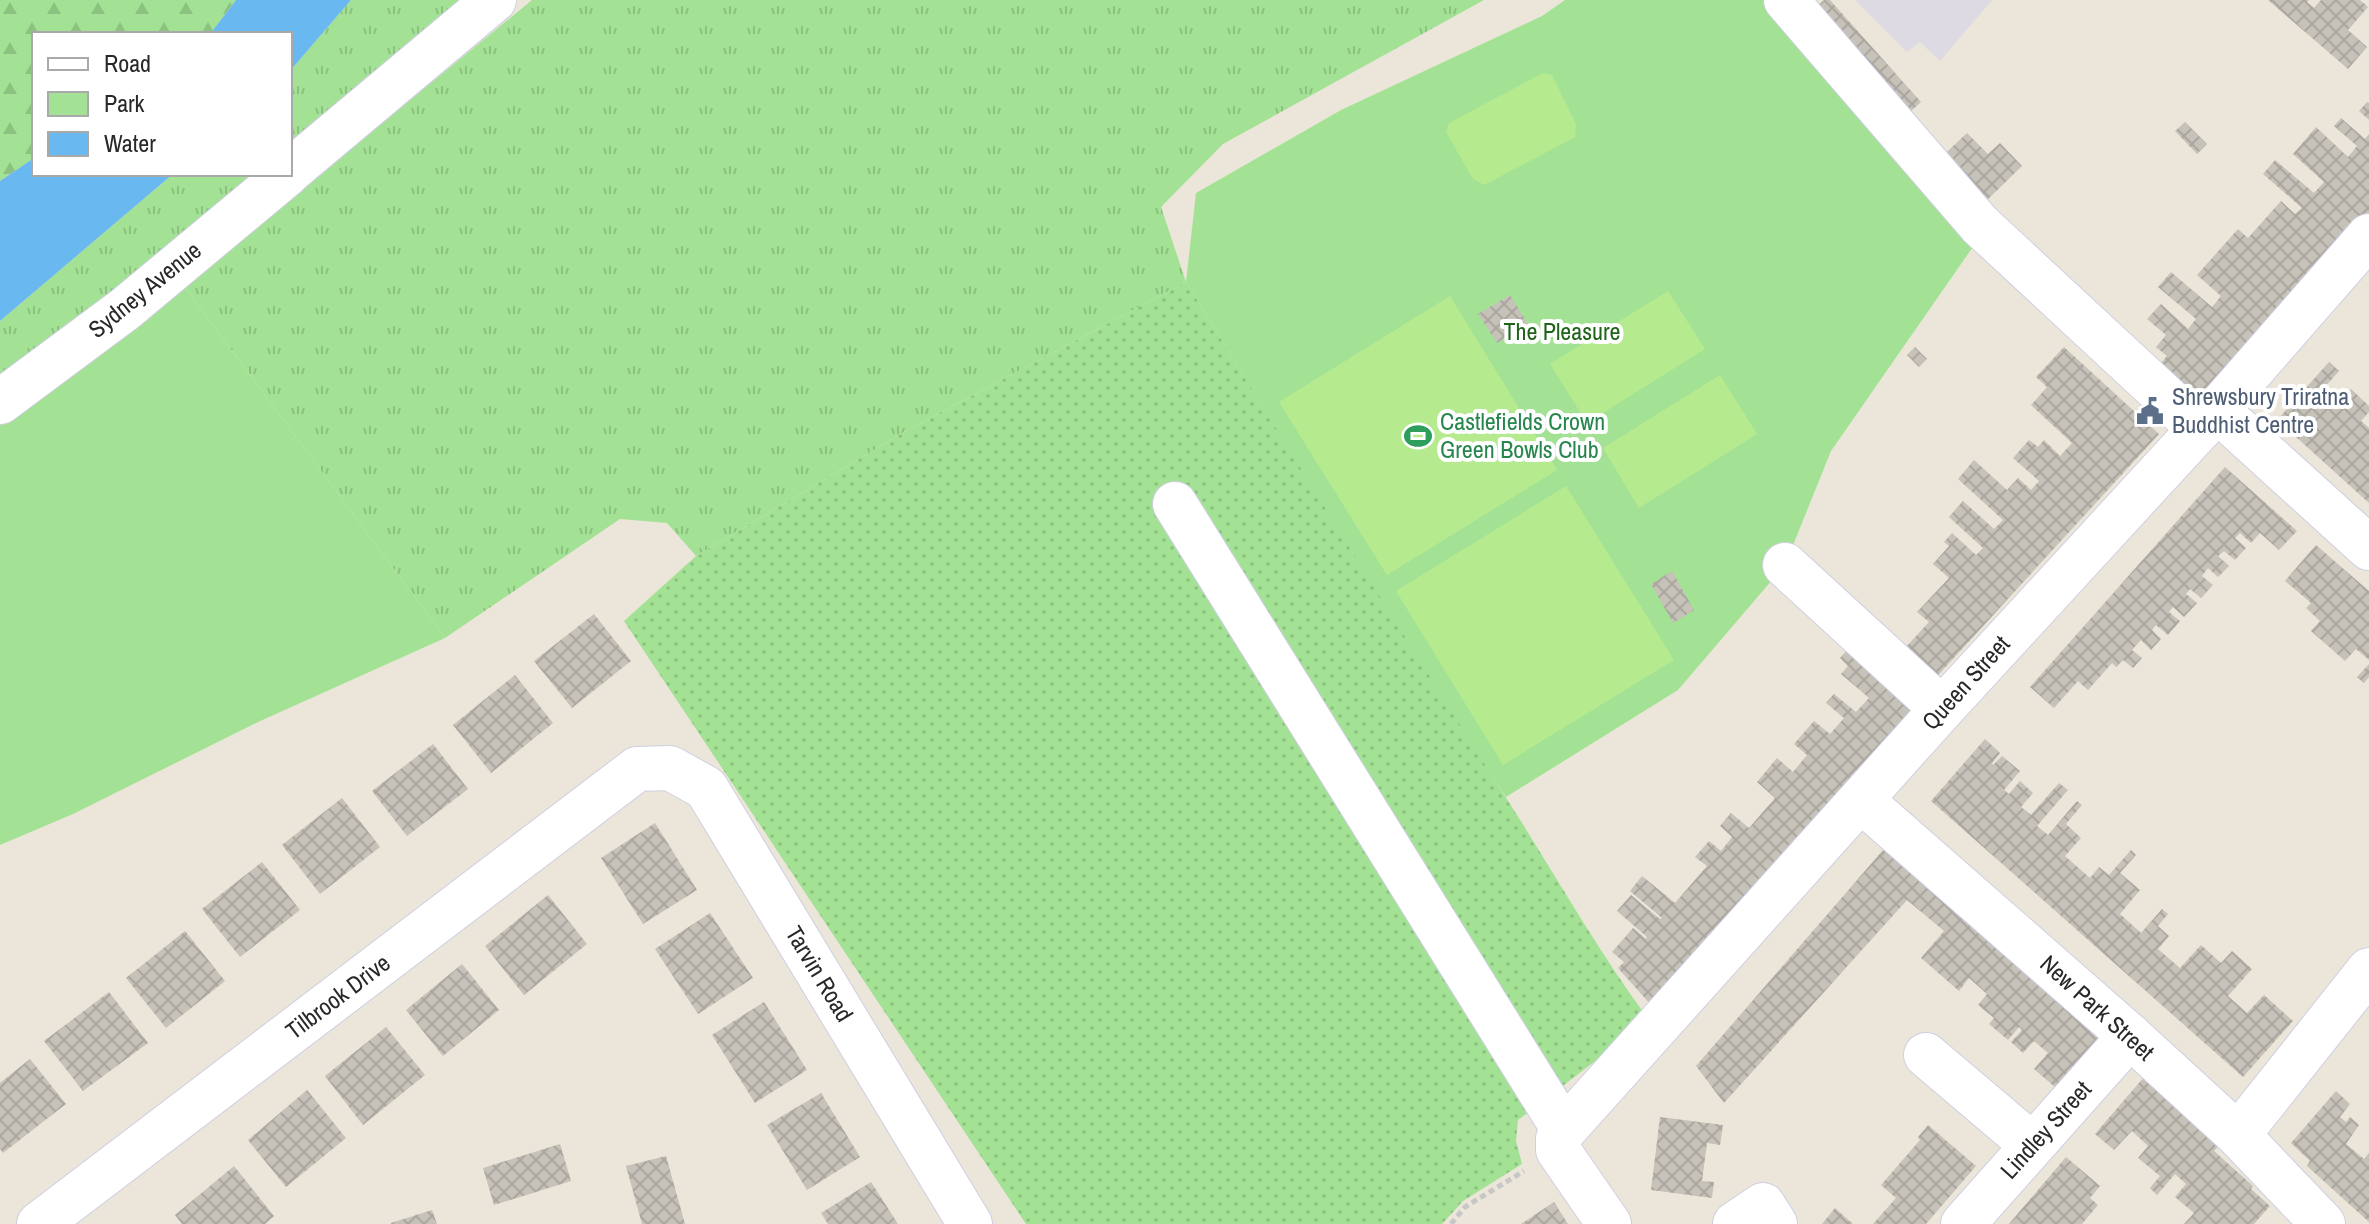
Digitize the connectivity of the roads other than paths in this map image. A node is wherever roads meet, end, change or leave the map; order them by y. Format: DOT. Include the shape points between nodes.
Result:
graph roads {
  1 [pos="494,0"];
  2 [pos="1786,0"];
  3 [pos="292,170"];
  4 [pos="284,176"];
  5 [pos="2369,236"];
  6 [pos="0,402"];
  7 [pos="2209,420"];
  8 [pos="1175,504"];
  9 [pos="2369,548"];
  10 [pos="1785,565"];
  11 [pos="1942,709"];
  12 [pos="637,769"];
  13 [pos="1862,801"];
  14 [pos="2369,970"];
  15 [pos="2130,1036"];
  16 [pos="1926,1055"];
  17 [pos="2238,1135"];
  18 [pos="1561,1140"];
  19 [pos="2032,1145"];
  20 [pos="39,1224"];
  21 [pos="970,1224"];
  22 [pos="1609,1224"];
  23 [pos="1735,1224"];
  24 [pos="1775,1224"];
  25 [pos="1963,1224"];
  26 [pos="2323,1224"];
  1 -- 3 [label="street, Sydney Avenue"];
  2 -- 7 [label="street" via="1980,225"];
  4 -- 6 [label="street, Sydney Avenue" via="125,309"];
  5 -- 7 [label="street, Queen Street"];
  7 -- 9 [label="street"];
  7 -- 11 [label="street, Queen Street"];
  8 -- 18 [label="street"];
  10 -- 11 [label="street"];
  11 -- 13 [label="street, Queen Street"];
  12 -- 20 [label="street, Tilbrook Drive"];
  12 -- 21 [label="street, Tarvin Road" via="670,768 706,788"];
  13 -- 15 [label="street, New Park Street"];
  13 -- 18 [label="street, Queen Street"];
  14 -- 17 [label="street"];
  15 -- 17 [label="street, New Park Street"];
  15 -- 19 [label="street, Lindley Street"];
  16 -- 19 [label="street"];
  17 -- 26 [label="street, New Park Street"];
  18 -- 22 [label="street"];
  19 -- 25 [label="street, Lindley Street"];
  23 -- 24 [label="street" via="1763,1205"];
}
